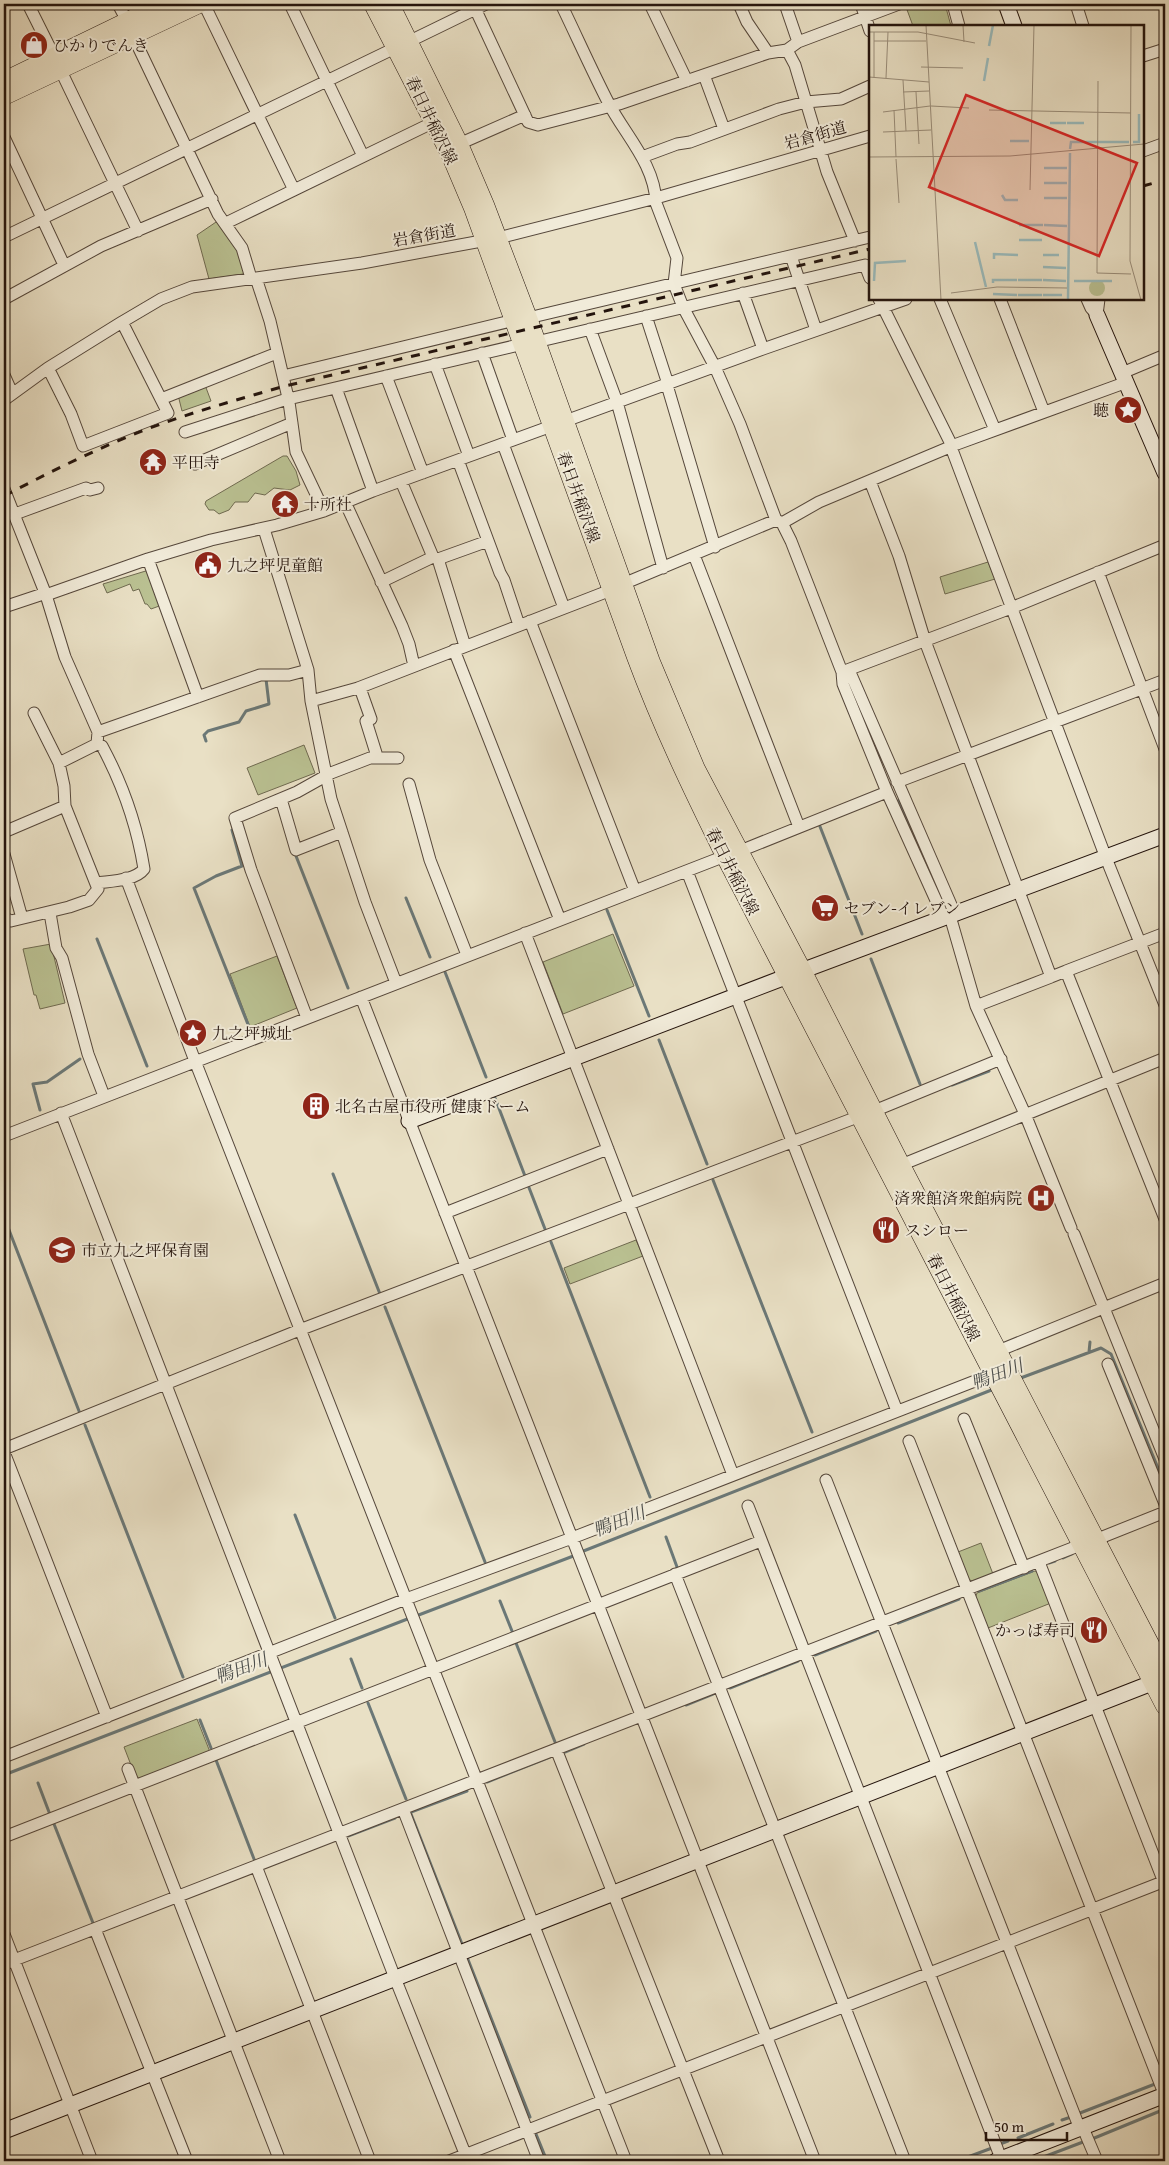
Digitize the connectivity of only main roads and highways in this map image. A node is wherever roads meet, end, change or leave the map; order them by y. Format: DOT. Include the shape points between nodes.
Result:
graph roads {
  1 [pos="163,4"];
  2 [pos="198,4"];
  3 [pos="374,4"];
  4 [pos="390,4"];
  5 [pos="130,29"];
  6 [pos="402,44"];
  7 [pos="57,63"];
  8 [pos="4,81"];
  9 [pos="4,96"];
  10 [pos="492,239"];
  11 [pos="867,1113"];
  12 [pos="999,1375"];
  13 [pos="1161,1678"];
  14 [pos="1165,1706"];
  1 -- 5 [label="main road"];
  2 -- 5 [label="main road"];
  3 -- 6 [label="main road, 春日井稲沢線"];
  4 -- 6 [label="main road, 春日井稲沢線"];
  5 -- 7 [label="main road"];
  6 -- 10 [label="main road, 春日井稲沢線" via="434,122"];
  6 -- 10 [label="main road, 春日井稲沢線" via="459,144"];
  7 -- 8 [label="main road"];
  7 -- 9 [label="main road"];
  10 -- 11 [label="main road, 春日井稲沢線" via="617,587 733,854"];
  11 -- 12 [label="main road, 春日井稲沢線"];
  11 -- 12 [label="main road, 春日井稲沢線" via="901,1165 998,1352"];
  12 -- 13 [label="main road, 春日井稲沢線" via="1012,1394"];
  13 -- 14 [label="main road, 春日井稲沢線"];
}
